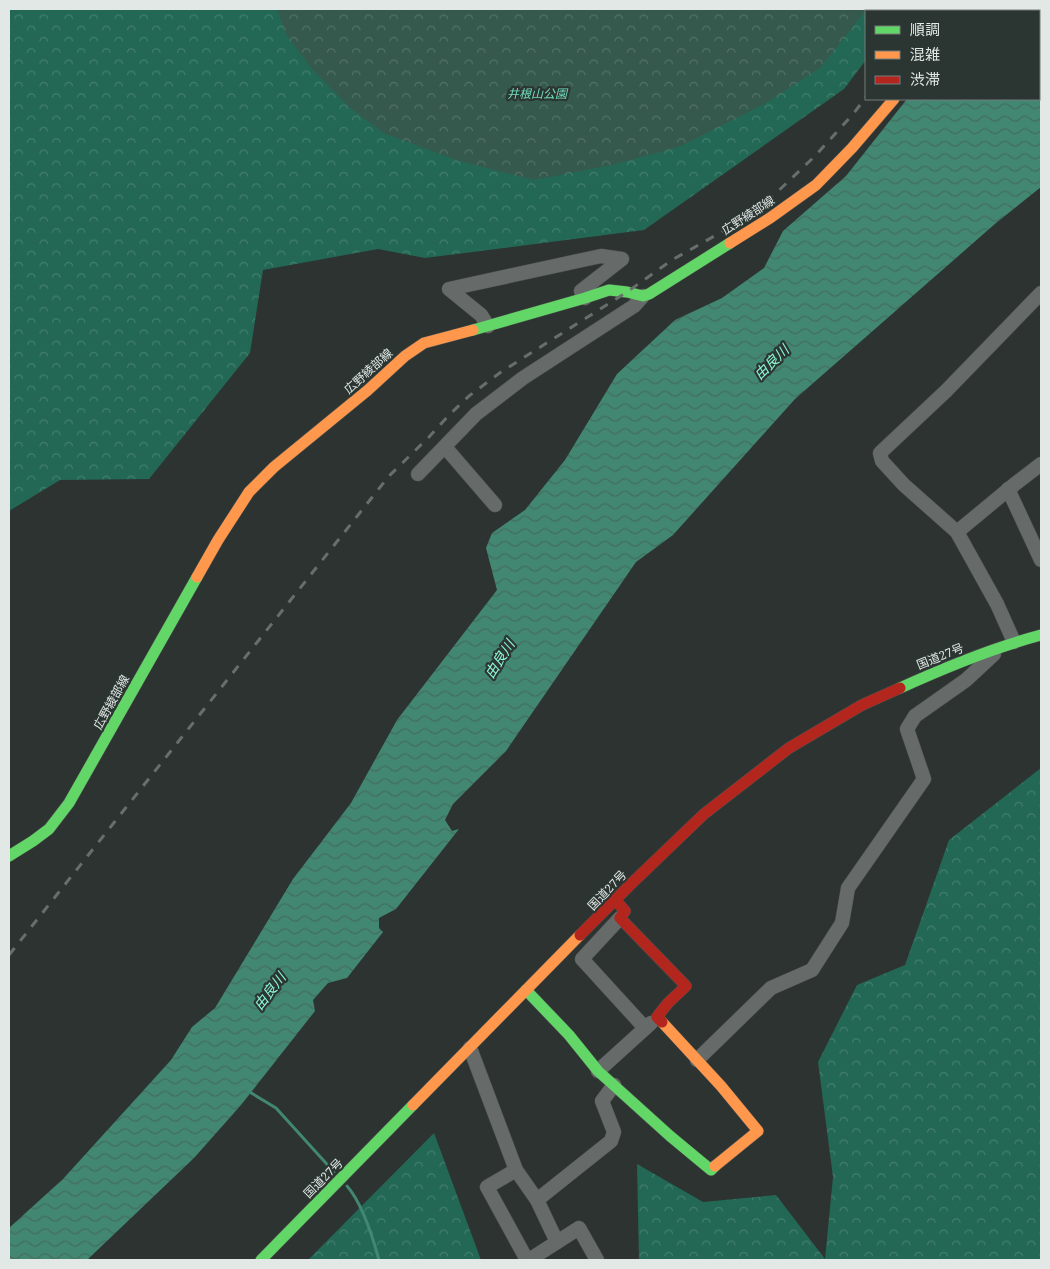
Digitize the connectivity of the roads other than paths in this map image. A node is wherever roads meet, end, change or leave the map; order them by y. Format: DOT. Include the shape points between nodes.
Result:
graph roads {
  1 [pos="893,100"];
  2 [pos="1041,293"];
  3 [pos="642,296"];
  4 [pos="585,298"];
  5 [pos="488,326"];
  6 [pos="445,447"];
  7 [pos="1041,464"];
  8 [pos="418,474"];
  9 [pos="1008,489"];
  10 [pos="495,505"];
  11 [pos="957,532"];
  12 [pos="1041,560"];
  13 [pos="1041,635"];
  14 [pos="1014,642"];
  15 [pos="994,649"];
  16 [pos="9,856"];
  17 [pos="616,901"];
  18 [pos="620,918"];
  19 [pos="526,990"];
  20 [pos="657,1017"];
  21 [pos="644,1028"];
  22 [pos="470,1048"];
  23 [pos="696,1060"];
  24 [pos="598,1070"];
  25 [pos="614,1085"];
  26 [pos="516,1170"];
  27 [pos="537,1200"];
  28 [pos="557,1242"];
  29 [pos="261,1260"];
  30 [pos="528,1260"];
  31 [pos="597,1260"];
  1 -- 3 [label="main road, 広野綾部線" via="816,185 770,218"];
  2 -- 11 [label="street" via="946,391 880,453 882,461 904,485"];
  3 -- 4 [label="main road, 広野綾部線" via="609,290"];
  3 -- 6 [label="street" via="634,306 523,378 476,414"];
  4 -- 5 [label="main road, 広野綾部線"];
  4 -- 5 [label="street" via="581,291 622,259 601,256 449,289 481,315"];
  5 -- 16 [label="main road, 広野綾部線" via="424,343 405,356 249,492 218,540 69,803 49,829"];
  6 -- 8 [label="street"];
  6 -- 10 [label="street"];
  7 -- 9 [label="street"];
  9 -- 11 [label="street"];
  9 -- 12 [label="street"];
  11 -- 14 [label="street"];
  13 -- 14 [label="main road, 国道27号"];
  14 -- 15 [label="main road, 国道27号"];
  15 -- 17 [label="main road, 国道27号" via="947,666 862,705 789,748 704,814"];
  15 -- 23 [label="street" via="994,655 966,680 915,716 907,730 924,779 848,888 842,923 812,970 771,988"];
  17 -- 18 [label="main road" via="625,911"];
  17 -- 19 [label="main road, 国道27号"];
  18 -- 20 [label="main road" via="686,986"];
  18 -- 21 [label="street" via="582,959"];
  19 -- 22 [label="main road, 国道27号"];
  19 -- 24 [label="main road"];
  20 -- 21 [label="street"];
  20 -- 23 [label="main road"];
  21 -- 24 [label="street"];
  22 -- 26 [label="street"];
  22 -- 29 [label="main road, 国道27号"];
  23 -- 25 [label="main road" via="758,1131 711,1170"];
  24 -- 25 [label="main road"];
  25 -- 27 [label="street" via="602,1101 614,1132 611,1141"];
  26 -- 27 [label="street"];
  26 -- 30 [label="street" via="487,1187"];
  27 -- 28 [label="street"];
  28 -- 30 [label="street"];
  28 -- 31 [label="street" via="579,1228"];
}
